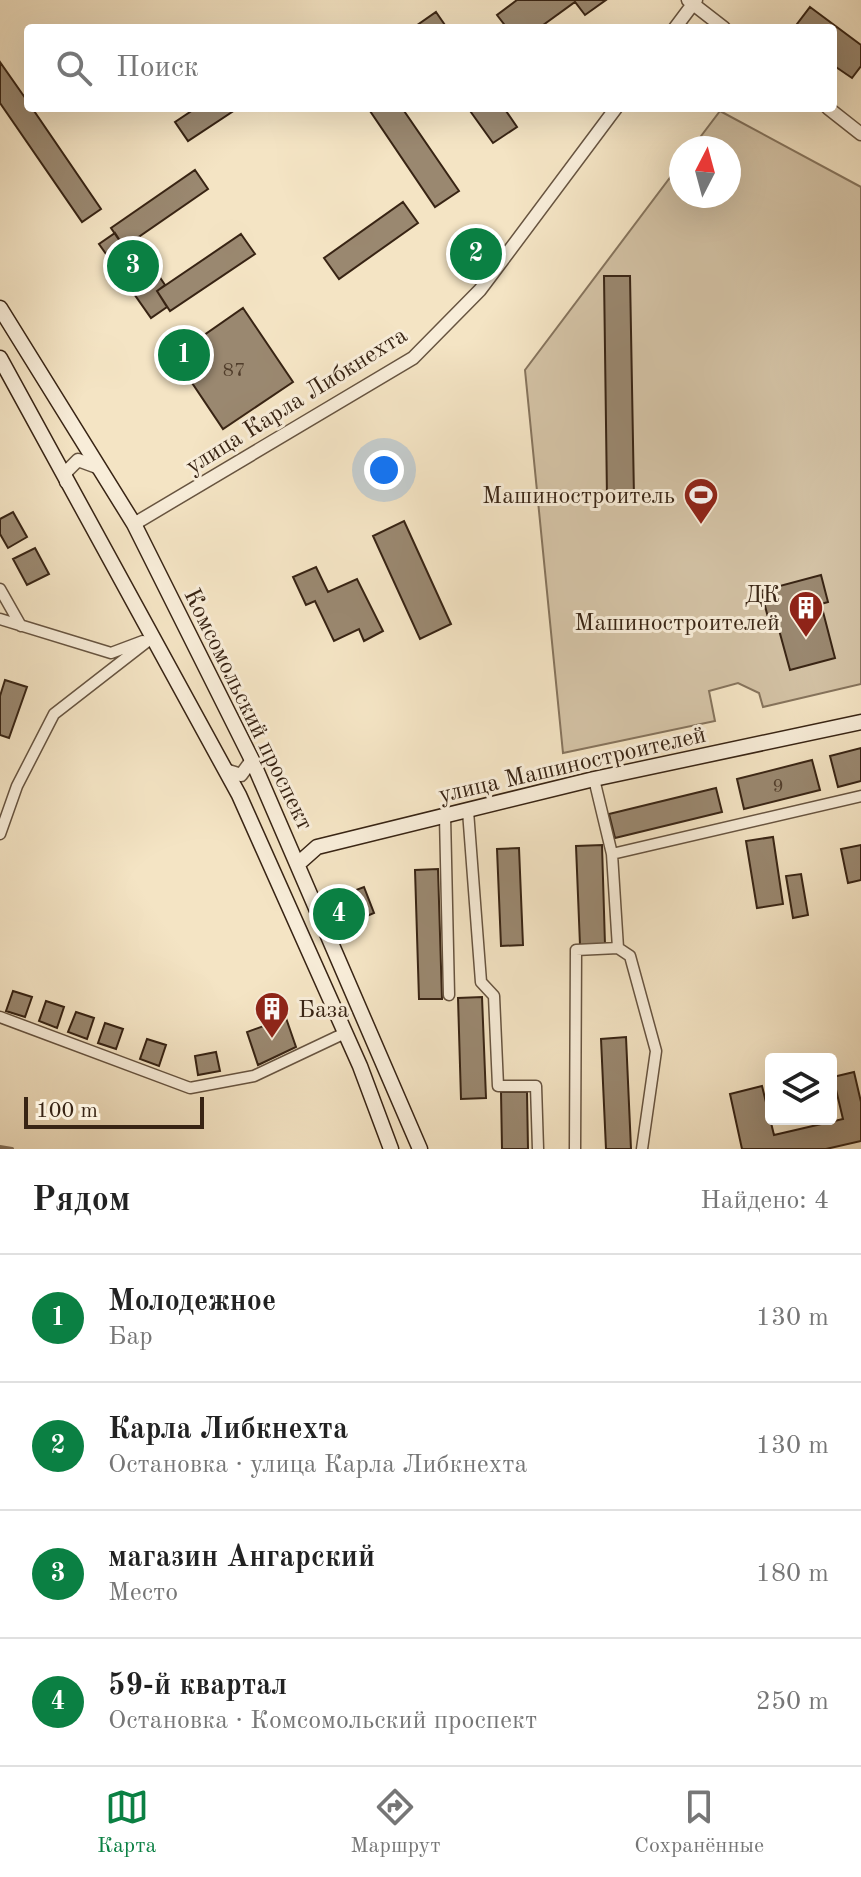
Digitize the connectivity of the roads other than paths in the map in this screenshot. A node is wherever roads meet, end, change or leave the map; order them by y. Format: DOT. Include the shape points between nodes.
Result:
graph roads {
  1 [pos="693,1"];
  2 [pos="678,24"];
  3 [pos="719,24"];
  4 [pos="613,112"];
  5 [pos="833,112"];
  6 [pos="861,134"];
  7 [pos="0,308"];
  8 [pos="0,358"];
  9 [pos="97,467"];
  10 [pos="66,483"];
  11 [pos="134,524"];
  12 [pos="0,589"];
  13 [pos="0,619"];
  14 [pos="21,626"];
  15 [pos="153,637"];
  16 [pos="861,722"];
  17 [pos="252,760"];
  18 [pos="225,770"];
  19 [pos="594,779"];
  20 [pos="263,783"];
  21 [pos="239,795"];
  22 [pos="861,796"];
  23 [pos="468,811"];
  24 [pos="445,816"];
  25 [pos="0,834"];
  26 [pos="612,854"];
  27 [pos="299,863"];
  28 [pos="618,948"];
  29 [pos="449,995"];
  30 [pos="0,1017"];
  31 [pos="345,1033"];
  32 [pos="391,1149"];
  33 [pos="420,1149"];
  34 [pos="538,1149"];
  35 [pos="575,1149"];
  36 [pos="642,1149"];
  1 -- 2 [label="street"];
  1 -- 3 [label="street"];
  4 -- 11 [label="street, улица Карла Либкнехта" via="480,290 413,358"];
  5 -- 6 [label="street"];
  7 -- 9 [label="main road, Комсомольский проспект"];
  8 -- 10 [label="main road, Комсомольский проспект"];
  9 -- 10 [label="street" via="87,460 71,464"];
  9 -- 11 [label="main road, Комсомольский проспект"];
  10 -- 15 [label="main road, Комсомольский проспект"];
  11 -- 17 [label="main road, Комсомольский проспект"];
  12 -- 14 [label="street"];
  13 -- 14 [label="street"];
  14 -- 15 [label="street" via="111,653"];
  15 -- 18 [label="main road, Комсомольский проспект"];
  15 -- 25 [label="street" via="54,714 17,786"];
  16 -- 19 [label="main road, улица Машиностроителей"];
  17 -- 18 [label="street" via="241,775"];
  17 -- 20 [label="main road, Комсомольский проспект"];
  18 -- 21 [label="main road, Комсомольский проспект"];
  19 -- 23 [label="main road, улица Машиностроителей"];
  19 -- 26 [label="street"];
  20 -- 21 [label="main road" via="247,780 239,786"];
  20 -- 27 [label="main road, Комсомольский проспект"];
  21 -- 31 [label="main road, Комсомольский проспект"];
  22 -- 26 [label="street"];
  23 -- 24 [label="main road, улица Машиностроителей"];
  23 -- 34 [label="street" via="481,982 494,996 498,1086 536,1086"];
  24 -- 27 [label="main road, улица Машиностроителей" via="317,847"];
  24 -- 29 [label="street"];
  26 -- 28 [label="street"];
  27 -- 33 [label="main road, Комсомольский проспект"];
  28 -- 35 [label="street" via="576,950"];
  28 -- 36 [label="street" via="630,956 656,1051"];
  30 -- 31 [label="street" via="190,1088 254,1076"];
  31 -- 32 [label="main road, Комсомольский проспект"];
}
